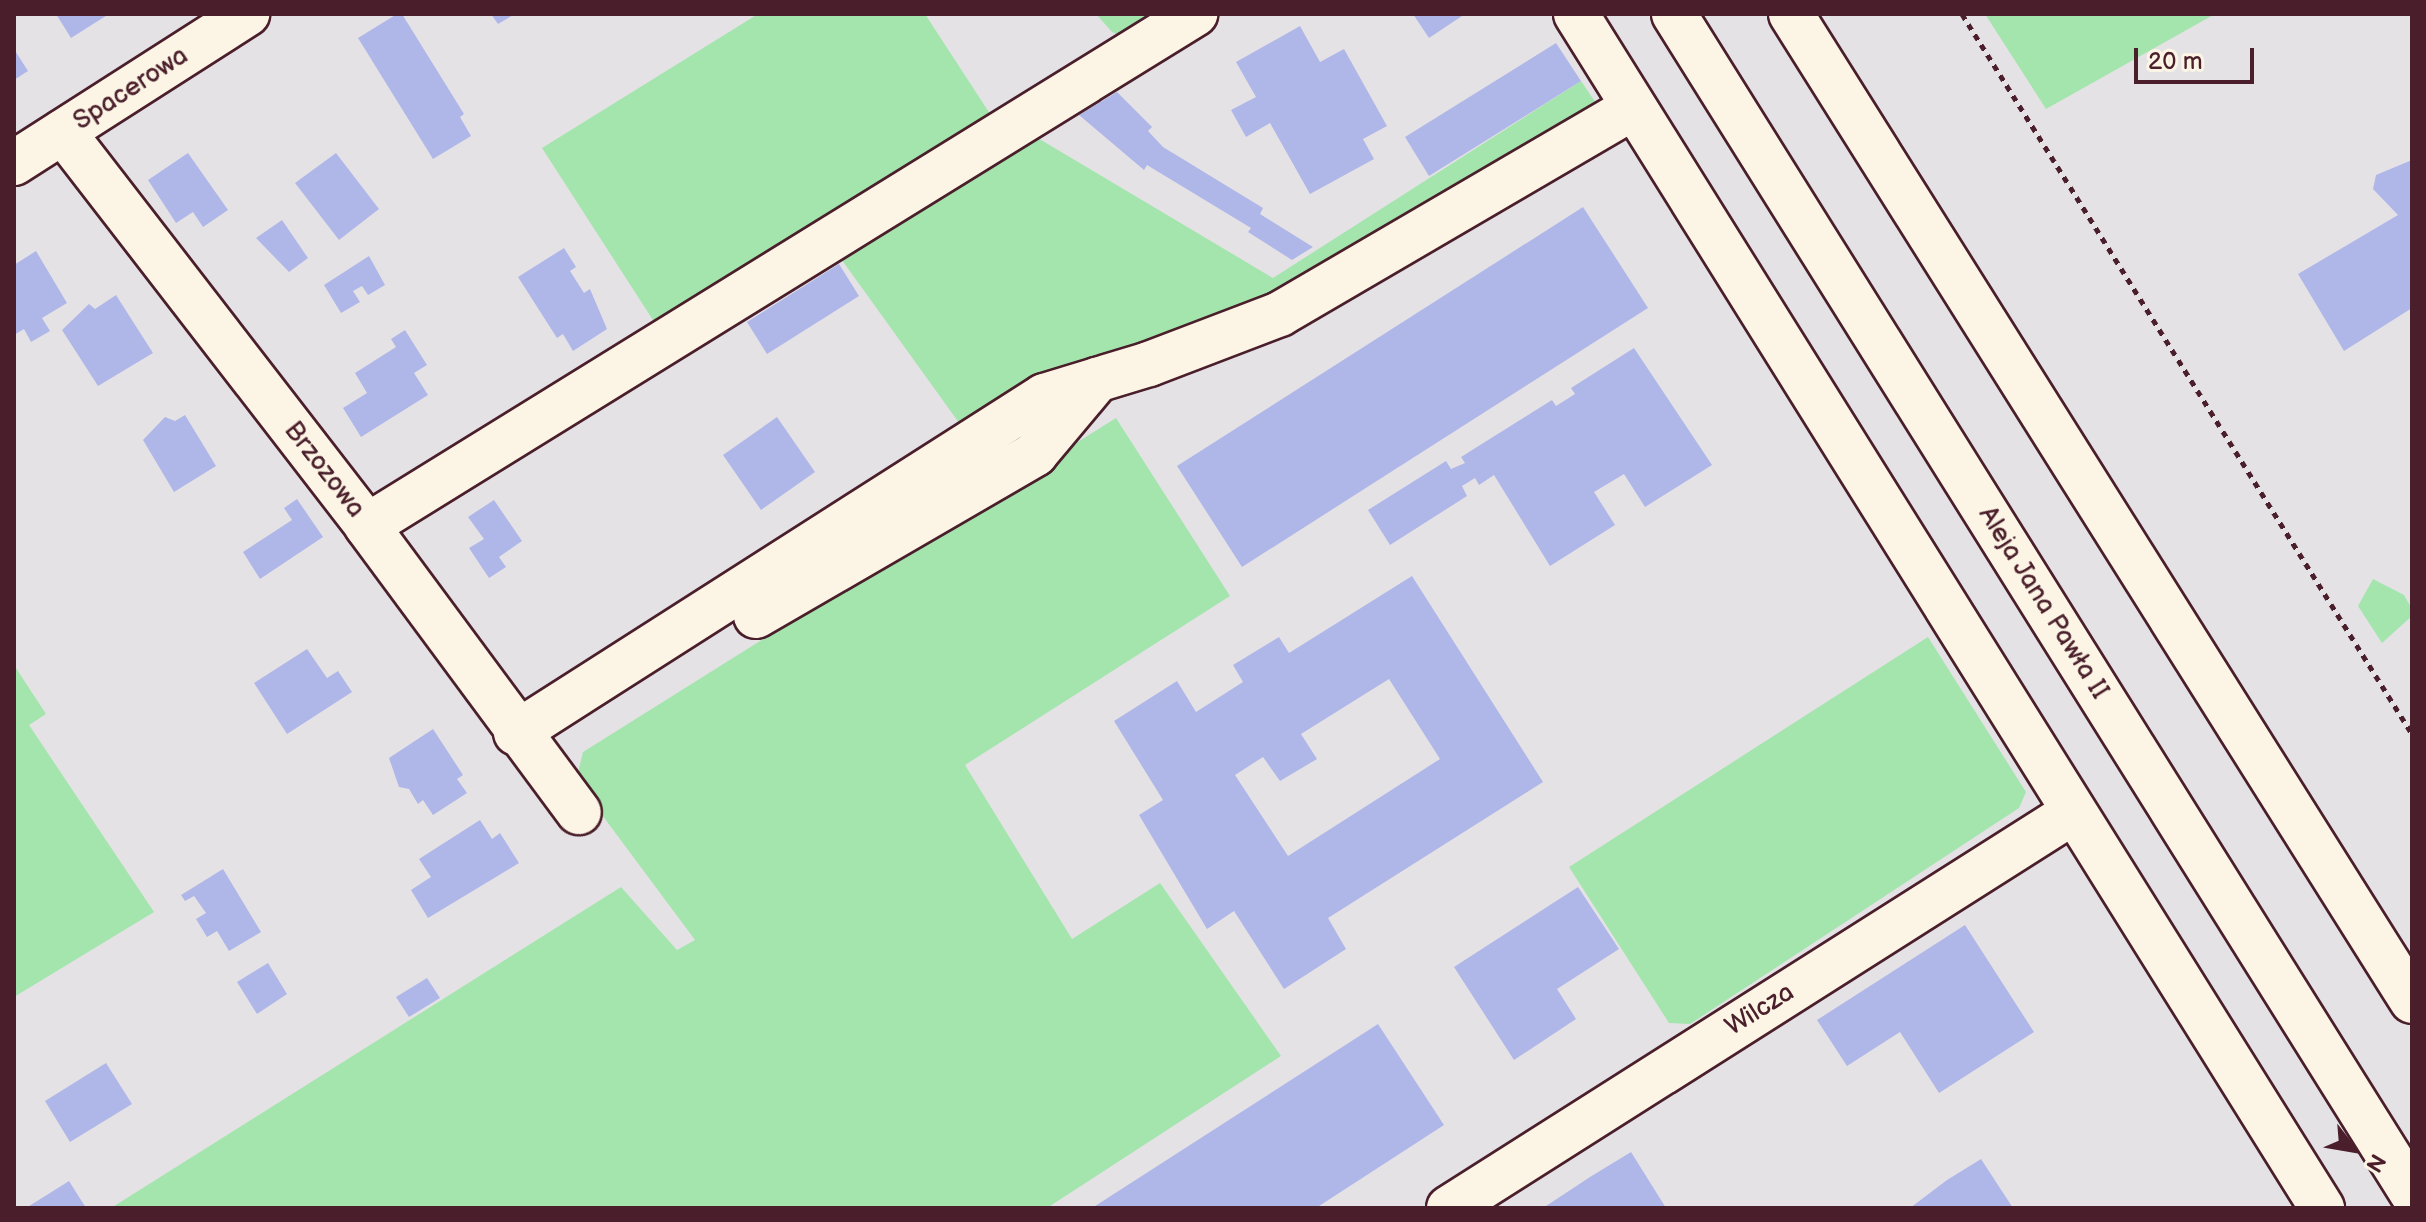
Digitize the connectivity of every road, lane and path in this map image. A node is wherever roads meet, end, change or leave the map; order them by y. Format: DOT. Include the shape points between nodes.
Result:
graph roads {
  1 [pos="247,14"];
  2 [pos="1195,14"];
  3 [pos="1576,14"];
  4 [pos="1674,14"];
  5 [pos="1791,14"];
  6 [pos="1962,14"];
  7 [pos="1633,108"];
  8 [pos="63,132"];
  9 [pos="14,163"];
  10 [pos="367,526"];
  11 [pos="2412,734"];
  12 [pos="524,743"];
  13 [pos="579,812"];
  14 [pos="2072,813"];
  15 [pos="2412,1001"];
  16 [pos="2412,1193"];
  17 [pos="1449,1208"];
  18 [pos="2322,1208"];
  1 -- 8 [label="street, Spacerowa"];
  2 -- 10 [label="street"];
  3 -- 7 [label="street"];
  4 -- 16 [label="street, Aleja Jana Pawła II"];
  5 -- 15 [label="street"];
  6 -- 11 [label="path"];
  7 -- 12 [label="street" via="1280,314 1044,396 953,477"];
  7 -- 14 [label="street"];
  8 -- 9 [label="street, Spacerowa"];
  8 -- 10 [label="street, Brzozowa"];
  10 -- 12 [label="street, Brzozowa"];
  12 -- 13 [label="street, Brzozowa"];
  14 -- 17 [label="street, Wilcza"];
  14 -- 18 [label="street"];
}
